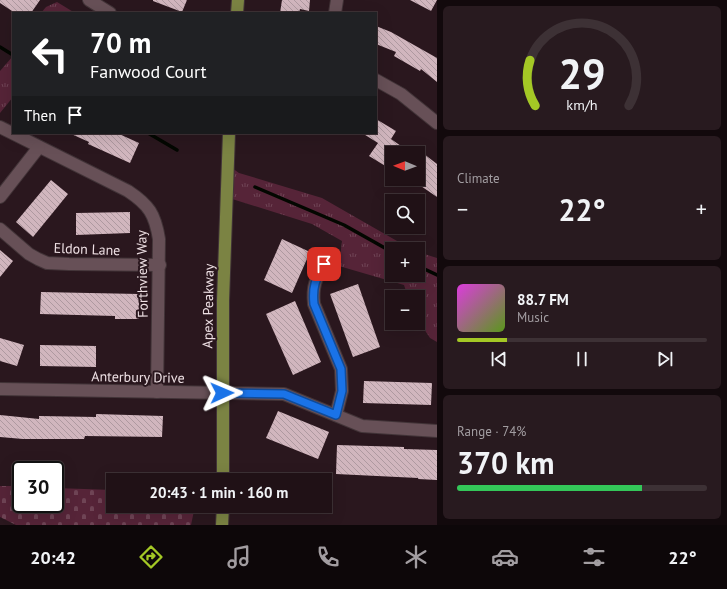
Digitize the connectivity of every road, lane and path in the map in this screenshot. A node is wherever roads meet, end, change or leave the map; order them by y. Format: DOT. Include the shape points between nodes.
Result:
graph roads {
  1 [pos="89,0"];
  2 [pos="238,0"];
  3 [pos="337,0"];
  4 [pos="108,12"];
  5 [pos="237,12"];
  6 [pos="335,12"];
  7 [pos="377,81"];
  8 [pos="437,123"];
  9 [pos="0,128"];
  10 [pos="12,134"];
  11 [pos="12,134"];
  12 [pos="229,134"];
  13 [pos="39,147"];
  14 [pos="0,197"];
  15 [pos="0,229"];
  16 [pos="324,264"];
  17 [pos="160,265"];
  18 [pos="0,389"];
  19 [pos="157,392"];
  20 [pos="222,393"];
  21 [pos="336,415"];
  22 [pos="437,431"];
  23 [pos="223,473"];
  24 [pos="223,513"];
  25 [pos="222,525"];
  1 -- 4 [label="street"];
  2 -- 5 [label="main road"];
  3 -- 6 [label="street"];
  7 -- 8 [label="street" via="401,94"];
  9 -- 11 [label="street, Forthview Way"];
  10 -- 13 [label="street, Forthview Way"];
  12 -- 20 [label="main road, Apex Peakway"];
  13 -- 14 [label="street"];
  13 -- 17 [label="street, Forthview Way" via="128,191 143,202 156,222"];
  15 -- 17 [label="street, Eldon Lane" via="29,254 47,263"];
  16 -- 21 [label="street" via="314,285 313,294 314,304 341,369 342,391"];
  17 -- 19 [label="street, Forthview Way"];
  18 -- 19 [label="street, Anterbury Drive"];
  19 -- 20 [label="street, Anterbury Drive"];
  20 -- 21 [label="street, Anterbury Drive" via="284,394"];
  20 -- 23 [label="main road, Apex Peakway"];
  21 -- 22 [label="street, Anterbury Drive" via="362,426"];
  24 -- 25 [label="main road"];
}
